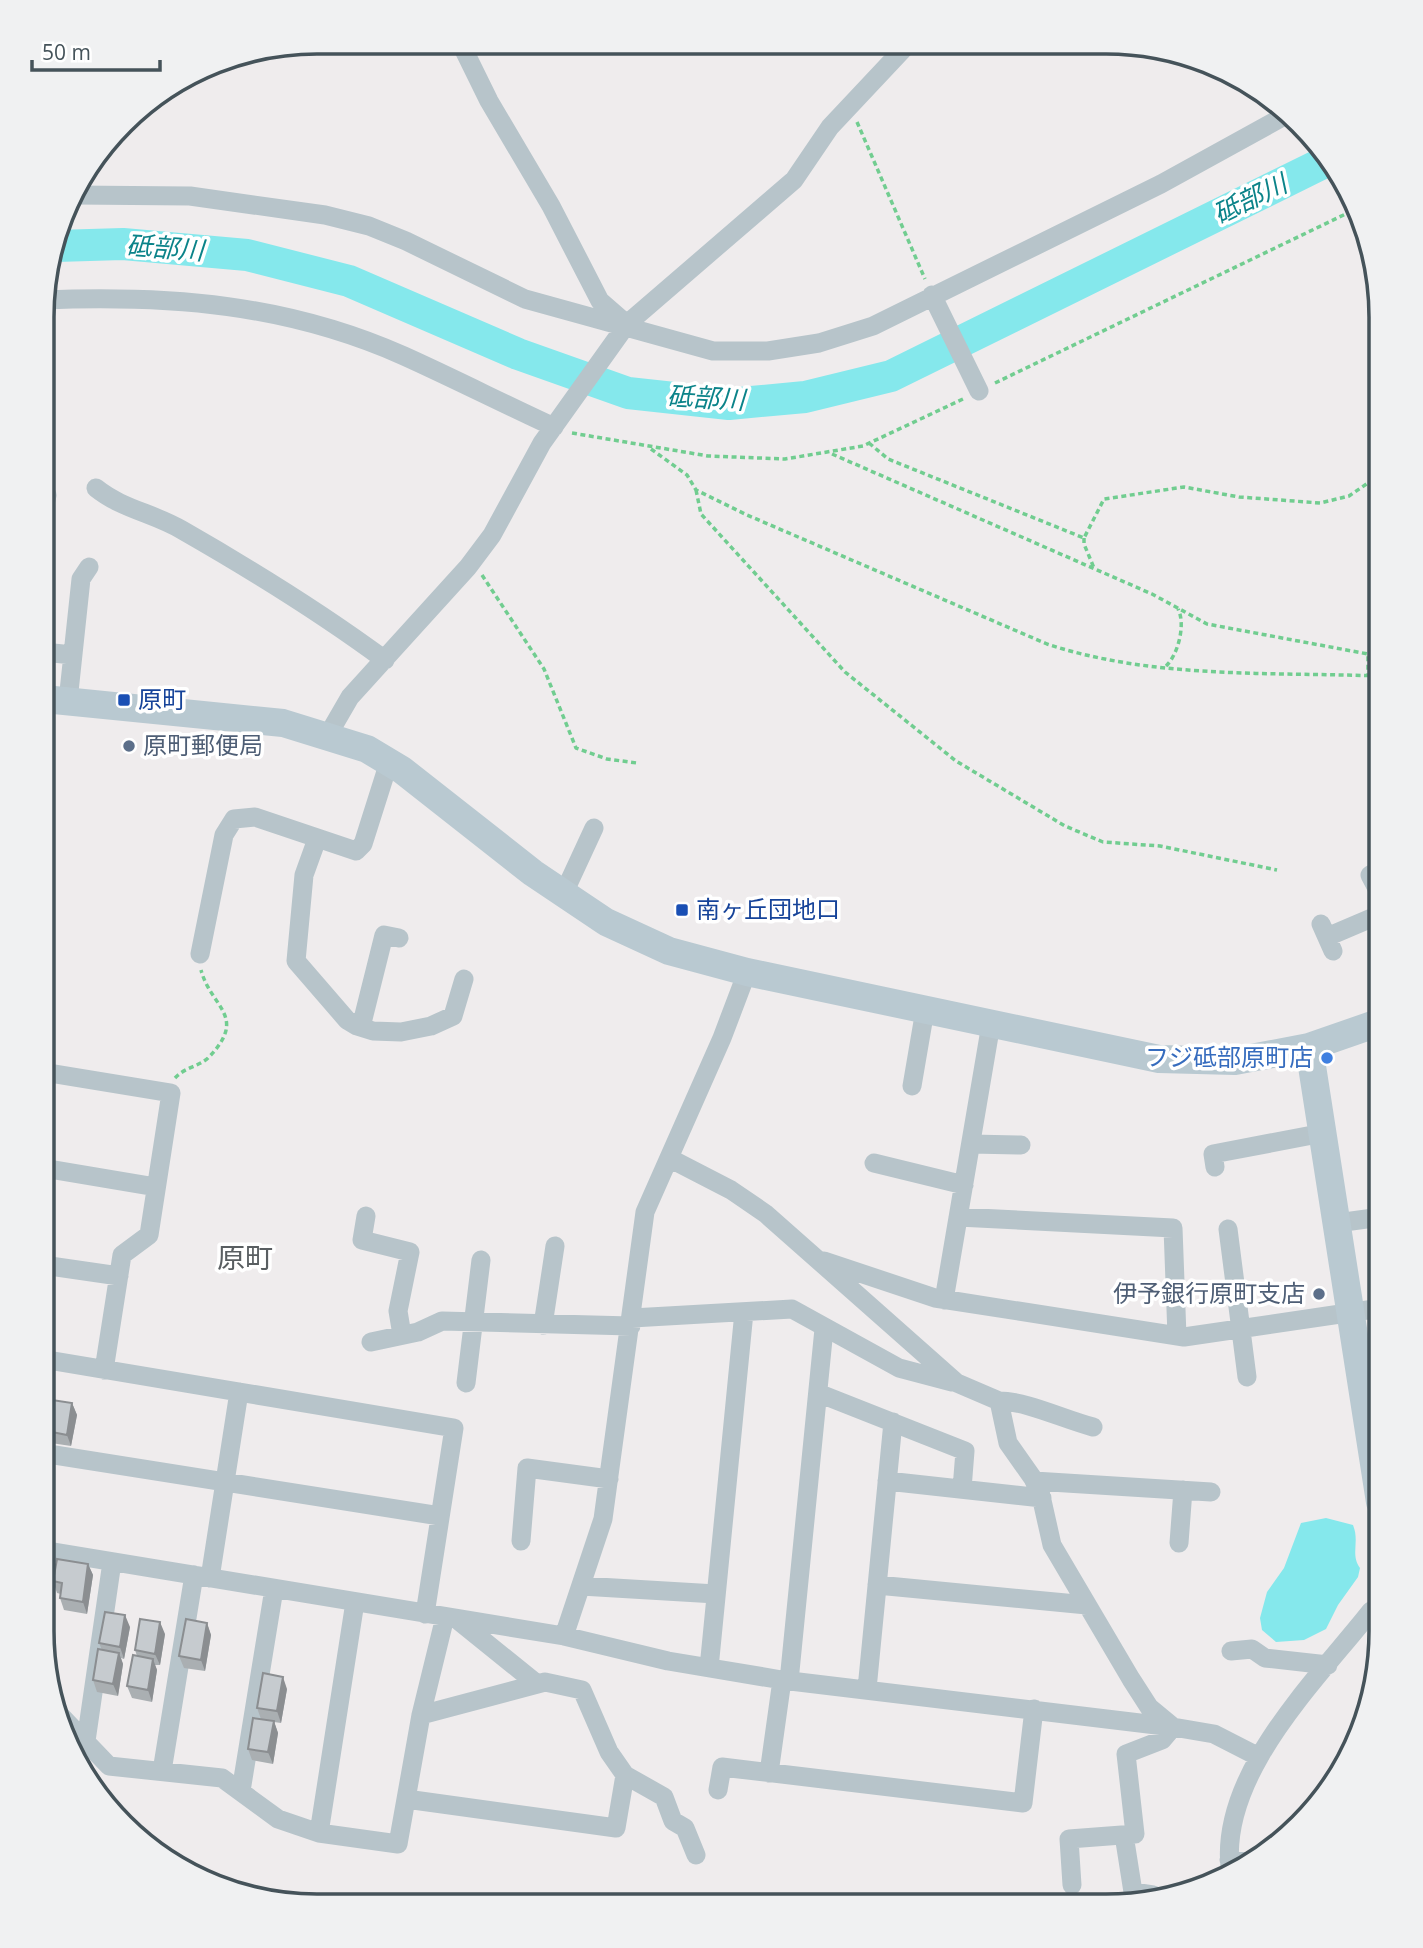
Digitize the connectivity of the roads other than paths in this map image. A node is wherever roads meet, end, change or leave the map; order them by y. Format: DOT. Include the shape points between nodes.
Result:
graph roads {
  1 [pos="466,54"];
  2 [pos="898,54"];
  3 [pos="1279,119"];
  4 [pos="84,195"];
  5 [pos="934,299"];
  6 [pos="55,300"];
  7 [pos="623,330"];
  8 [pos="977,388"];
  9 [pos="558,421"];
  10 [pos="96,488"];
  11 [pos="89,567"];
  12 [pos="54,653"];
  13 [pos="72,655"];
  14 [pos="386,660"];
  15 [pos="56,700"];
  16 [pos="328,735"];
  17 [pos="388,762"];
  18 [pos="594,828"];
  19 [pos="317,839"];
  20 [pos="564,895"];
  21 [pos="1369,919"];
  22 [pos="1327,937"];
  23 [pos="398,938"];
  24 [pos="200,954"];
  25 [pos="747,972"];
  26 [pos="464,979"];
  27 [pos="925,1010"];
  28 [pos="991,1024"];
  29 [pos="1369,1026"];
  30 [pos="361,1027"];
  31 [pos="1309,1046"];
  32 [pos="54,1074"];
  33 [pos="912,1086"];
  34 [pos="1323,1133"];
  35 [pos="971,1144"];
  36 [pos="1021,1145"];
  37 [pos="669,1158"];
  38 [pos="874,1163"];
  39 [pos="1215,1167"];
  40 [pos="54,1170"];
  41 [pos="964,1185"];
  42 [pos="156,1187"];
  43 [pos="366,1216"];
  44 [pos="958,1217"];
  45 [pos="1369,1219"];
  46 [pos="1337,1223"];
  47 [pos="1228,1229"];
  48 [pos="555,1245"];
  49 [pos="816,1258"];
  50 [pos="481,1261"];
  51 [pos="54,1267"];
  52 [pos="119,1276"];
  53 [pos="944,1300"];
  54 [pos="1369,1309"];
  55 [pos="1350,1311"];
  56 [pos="744,1312"];
  57 [pos="473,1320"];
  58 [pos="632,1322"];
  59 [pos="543,1325"];
  60 [pos="1240,1328"];
  61 [pos="824,1329"];
  62 [pos="402,1335"];
  63 [pos="1177,1336"];
  64 [pos="371,1342"];
  65 [pos="54,1361"];
  66 [pos="104,1370"];
  67 [pos="1247,1377"];
  68 [pos="466,1383"];
  69 [pos="957,1383"];
  70 [pos="239,1392"];
  71 [pos="818,1393"];
  72 [pos="999,1401"];
  73 [pos="893,1422"];
  74 [pos="1093,1427"];
  75 [pos="1369,1432"];
  76 [pos="54,1455"];
  77 [pos="609,1479"];
  78 [pos="887,1481"];
  79 [pos="225,1482"];
  80 [pos="962,1489"];
  81 [pos="1038,1490"];
  82 [pos="1183,1490"];
  83 [pos="1212,1492"];
  84 [pos="440,1516"];
  85 [pos="520,1541"];
  86 [pos="1179,1543"];
  87 [pos="54,1552"];
  88 [pos="112,1562"];
  89 [pos="202,1576"];
  90 [pos="877,1585"];
  91 [pos="581,1586"];
  92 [pos="274,1589"];
  93 [pos="716,1594"];
  94 [pos="355,1602"];
  95 [pos="1087,1605"];
  96 [pos="425,1614"];
  97 [pos="1369,1614"];
  98 [pos="450,1618"];
  99 [pos="564,1636"];
  100 [pos="1231,1651"];
  101 [pos="1328,1665"];
  102 [pos="709,1668"];
  103 [pos="786,1680"];
  104 [pos="537,1684"];
  105 [pos="867,1689"];
  106 [pos="1034,1709"];
  107 [pos="421,1715"];
  108 [pos="1173,1727"];
  109 [pos="73,1728"];
  110 [pos="86,1741"];
  111 [pos="1257,1756"];
  112 [pos="162,1771"];
  113 [pos="769,1773"];
  114 [pos="625,1775"];
  115 [pos="718,1790"];
  116 [pos="240,1791"];
  117 [pos="406,1799"];
  118 [pos="319,1833"];
  119 [pos="1124,1835"];
  120 [pos="696,1855"];
  121 [pos="1231,1862"];
  122 [pos="1072,1885"];
  123 [pos="1135,1892"];
  1 -- 7 [label="street" via="600,301"];
  2 -- 7 [label="street" via="849,104 794,180"];
  3 -- 5 [label="street"];
  4 -- 7 [label="street" via="190,196 325,215 369,226 525,299"];
  5 -- 7 [label="street" via="842,336 768,351 713,351"];
  5 -- 8 [label="street"];
  6 -- 9 [label="street" via="147,297 276,315 404,356"];
  7 -- 9 [label="street"];
  9 -- 14 [label="street" via="483,547"];
  10 -- 14 [label="street" via="114,502 182,530 295,595"];
  11 -- 13 [label="street" via="81,579"];
  12 -- 13 [label="street"];
  13 -- 15 [label="street"];
  14 -- 16 [label="street" via="350,697"];
  15 -- 16 [label="street" via="235,716"];
  16 -- 17 [label="street"];
  17 -- 19 [label="street" via="356,851"];
  17 -- 20 [label="street"];
  18 -- 20 [label="street"];
  19 -- 24 [label="street" via="254,817 234,819 225,835"];
  19 -- 30 [label="street" via="304,875 296,961 347,1020"];
  20 -- 25 [label="street" via="638,939"];
  21 -- 22 [label="street"];
  23 -- 30 [label="street" via="384,936"];
  25 -- 27 [label="street"];
  25 -- 37 [label="street"];
  26 -- 30 [label="street" via="453,1016 444,1022 401,1032"];
  27 -- 28 [label="street"];
  27 -- 33 [label="street"];
  28 -- 31 [label="street" via="1159,1059 1196,1062 1235,1061"];
  28 -- 35 [label="street"];
  29 -- 31 [label="street"];
  31 -- 34 [label="street"];
  32 -- 42 [label="street" via="171,1093"];
  34 -- 39 [label="street" via="1213,1154"];
  34 -- 46 [label="street"];
  35 -- 36 [label="street"];
  35 -- 41 [label="street"];
  37 -- 49 [label="street" via="749,1202"];
  37 -- 58 [label="street" via="645,1212"];
  38 -- 41 [label="street"];
  40 -- 42 [label="street"];
  41 -- 44 [label="street"];
  42 -- 52 [label="street" via="149,1235 122,1255"];
  43 -- 62 [label="street" via="362,1240 410,1252 398,1311"];
  44 -- 53 [label="street"];
  44 -- 63 [label="street" via="1173,1228"];
  45 -- 46 [label="street"];
  46 -- 55 [label="street"];
  47 -- 60 [label="street"];
  48 -- 59 [label="street"];
  49 -- 53 [label="street"];
  49 -- 69 [label="street"];
  50 -- 57 [label="street"];
  51 -- 52 [label="street"];
  52 -- 66 [label="street"];
  53 -- 63 [label="street"];
  54 -- 55 [label="street"];
  55 -- 60 [label="street"];
  55 -- 75 [label="street"];
  56 -- 58 [label="street"];
  56 -- 61 [label="street" via="792,1309"];
  56 -- 93 [label="street"];
  57 -- 59 [label="street"];
  57 -- 62 [label="street" via="442,1321"];
  57 -- 68 [label="street"];
  58 -- 59 [label="street"];
  58 -- 77 [label="street"];
  60 -- 63 [label="street"];
  60 -- 67 [label="street"];
  61 -- 69 [label="street" via="899,1368"];
  61 -- 71 [label="street"];
  62 -- 64 [label="street"];
  65 -- 66 [label="street"];
  66 -- 70 [label="street"];
  69 -- 72 [label="street"];
  70 -- 79 [label="street"];
  70 -- 84 [label="street" via="454,1428"];
  71 -- 73 [label="street"];
  71 -- 103 [label="street"];
  72 -- 74 [label="street" via="1018,1401"];
  72 -- 81 [label="street" via="1008,1443"];
  73 -- 78 [label="street"];
  73 -- 80 [label="street" via="965,1451"];
  76 -- 79 [label="street"];
  77 -- 85 [label="street" via="527,1468"];
  77 -- 91 [label="street" via="603,1519"];
  78 -- 80 [label="street"];
  78 -- 90 [label="street"];
  79 -- 84 [label="street"];
  79 -- 89 [label="street"];
  80 -- 81 [label="street"];
  81 -- 82 [label="street"];
  81 -- 95 [label="street" via="1052,1545"];
  82 -- 83 [label="street"];
  82 -- 86 [label="street"];
  84 -- 96 [label="street"];
  87 -- 88 [label="street"];
  88 -- 89 [label="street"];
  88 -- 110 [label="street"];
  89 -- 92 [label="street"];
  89 -- 112 [label="street"];
  90 -- 95 [label="street"];
  90 -- 105 [label="street"];
  91 -- 93 [label="street"];
  91 -- 99 [label="street"];
  92 -- 94 [label="street"];
  92 -- 116 [label="street"];
  93 -- 102 [label="street"];
  94 -- 96 [label="street"];
  94 -- 118 [label="street"];
  95 -- 108 [label="street" via="1149,1707"];
  96 -- 98 [label="street"];
  97 -- 101 [label="street"];
  98 -- 99 [label="street"];
  98 -- 104 [label="street"];
  98 -- 107 [label="street"];
  99 -- 102 [label="street"];
  100 -- 101 [label="street" via="1252,1649 1265,1658"];
  101 -- 111 [label="street"];
  102 -- 103 [label="street"];
  103 -- 105 [label="street"];
  103 -- 113 [label="street"];
  104 -- 107 [label="street"];
  104 -- 114 [label="street" via="582,1690"];
  105 -- 106 [label="street"];
  106 -- 108 [label="street"];
  106 -- 113 [label="street" via="1023,1804"];
  107 -- 117 [label="street"];
  108 -- 111 [label="street" via="1213,1734"];
  108 -- 119 [label="street" via="1161,1740 1126,1754 1135,1835"];
  109 -- 110 [label="street"];
  110 -- 112 [label="street" via="109,1766"];
  111 -- 121 [label="street" via="1237,1805"];
  112 -- 116 [label="street" via="222,1778"];
  113 -- 115 [label="street" via="722,1767"];
  114 -- 117 [label="street" via="616,1828"];
  114 -- 120 [label="street" via="664,1797 673,1821 685,1828"];
  116 -- 118 [label="street" via="278,1819"];
  117 -- 118 [label="street" via="398,1844"];
  119 -- 122 [label="street" via="1069,1839"];
  119 -- 123 [label="street"];
}
